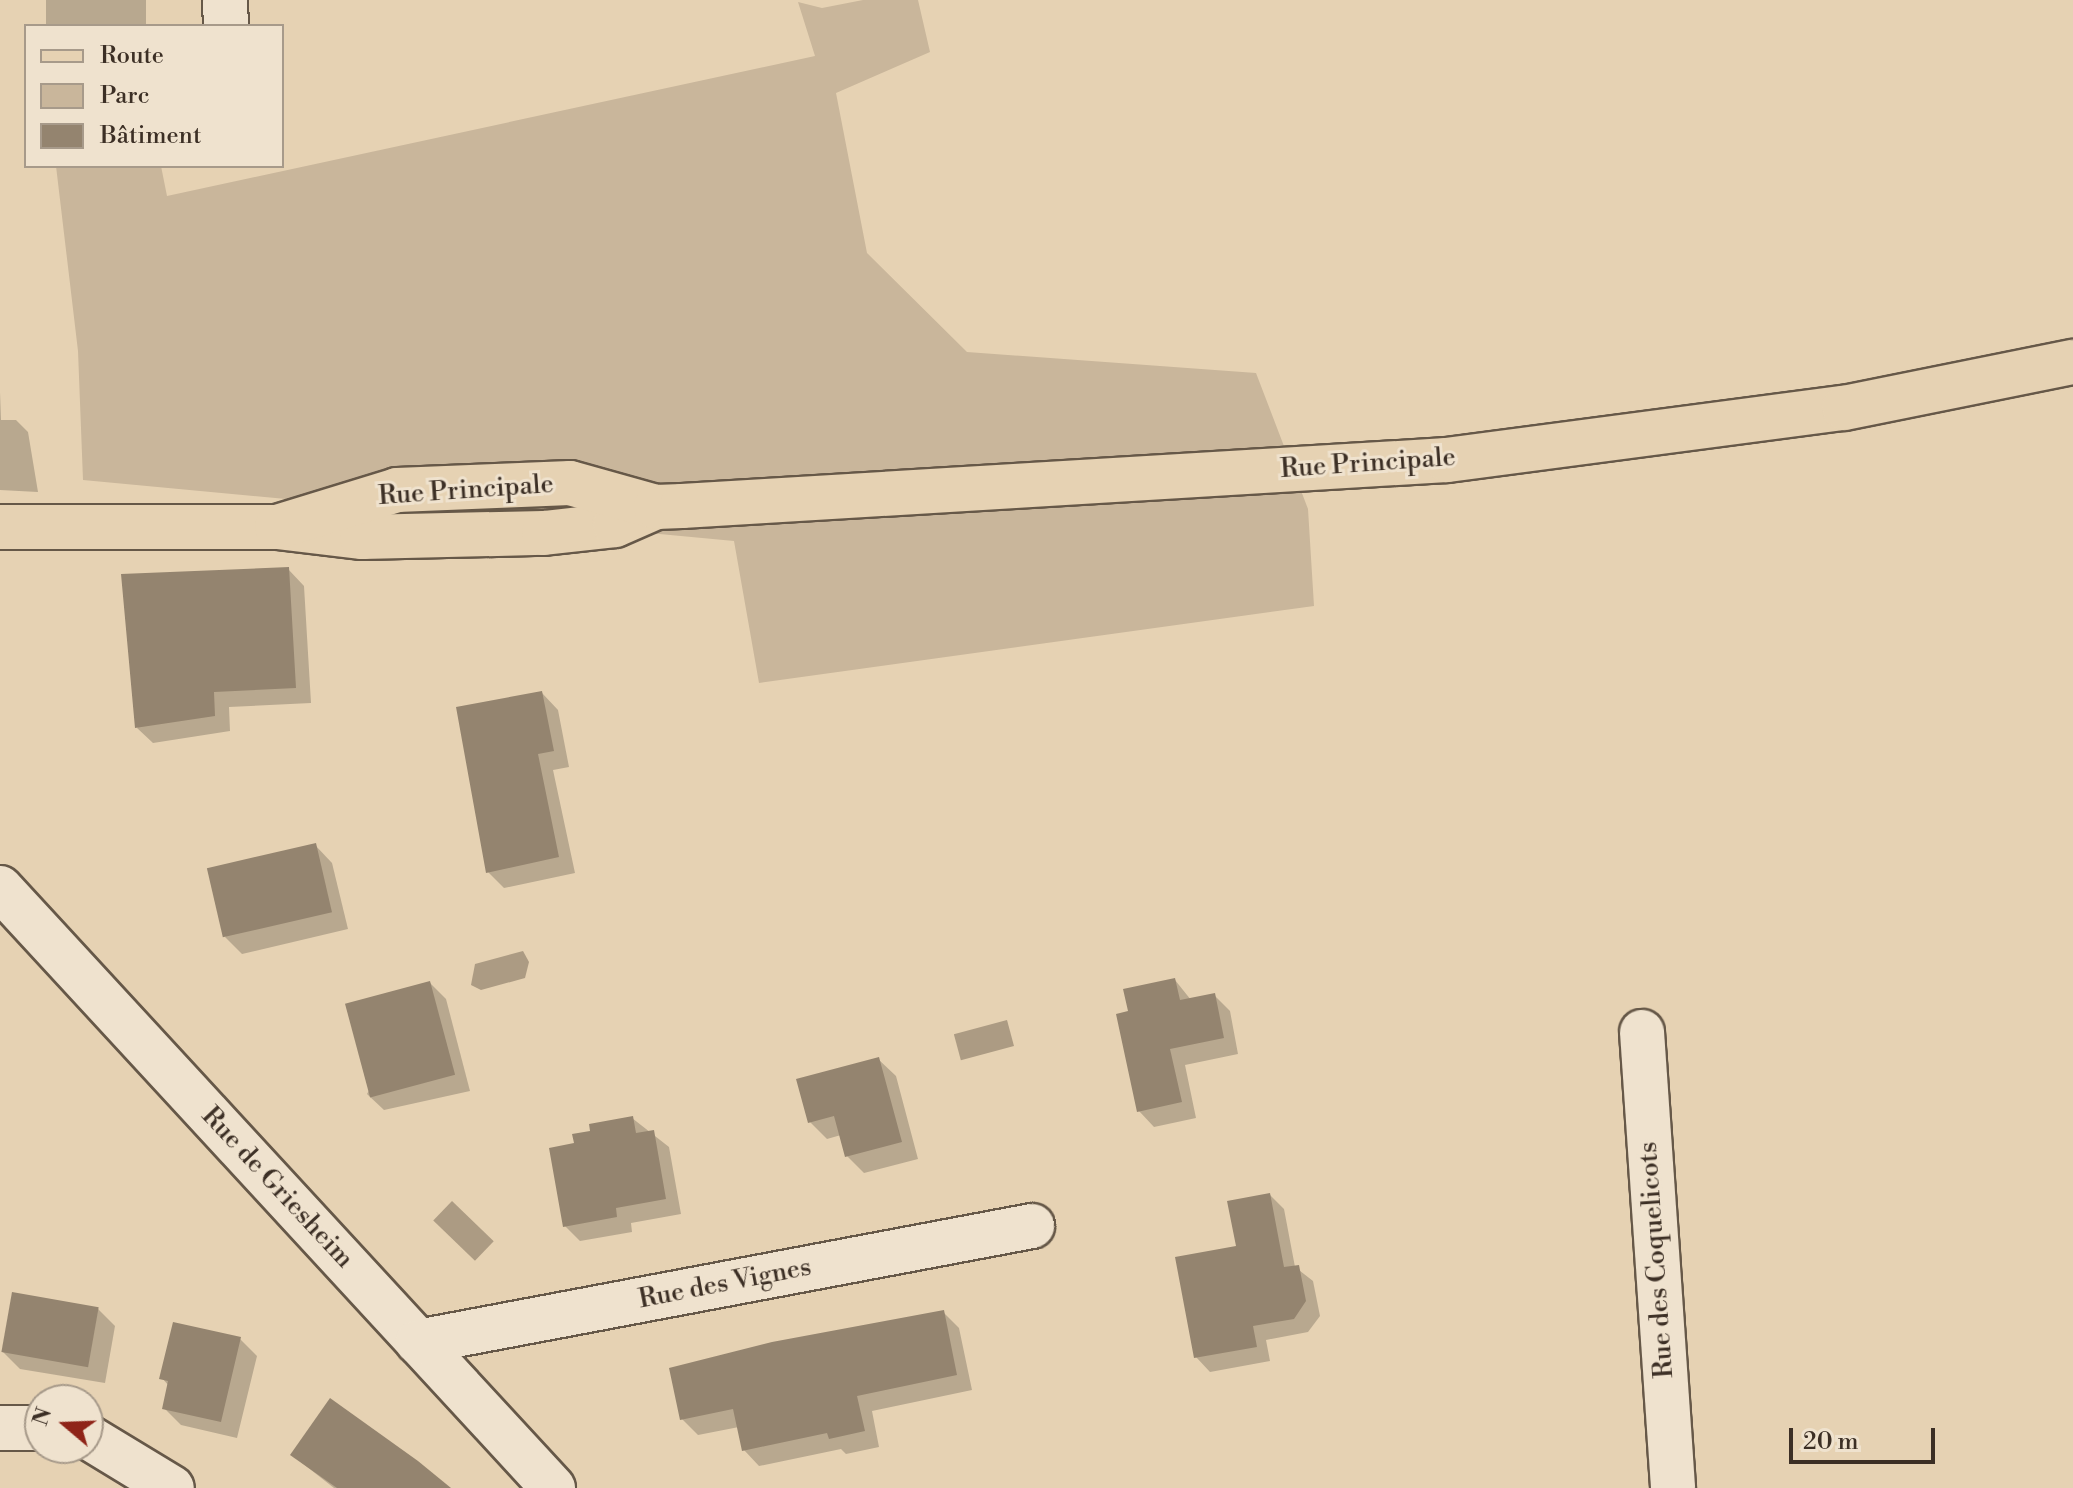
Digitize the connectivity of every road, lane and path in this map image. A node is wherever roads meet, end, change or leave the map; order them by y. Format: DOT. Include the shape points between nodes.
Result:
graph roads {
  1 [pos="225,0"];
  2 [pos="226,24"];
  3 [pos="2073,362"];
  4 [pos="0,527"];
  5 [pos="0,888"];
  6 [pos="1642,1032"];
  7 [pos="1032,1226"];
  8 [pos="418,1342"];
  9 [pos="0,1428"];
  10 [pos="24,1428"];
  11 [pos="104,1447"];
  12 [pos="172,1488"];
  13 [pos="553,1488"];
  14 [pos="1673,1488"];
  1 -- 2 [label="street"];
  3 -- 4 [label="main road, Rue Principale" via="1844,408 1447,460 656,507 570,483 397,490 277,527"];
  5 -- 8 [label="street, Rue de Griesheim"];
  6 -- 14 [label="street, Rue des Coquelicots"];
  7 -- 8 [label="street, Rue des Vignes"];
  8 -- 13 [label="street, Rue de Griesheim"];
  9 -- 10 [label="street"];
  11 -- 12 [label="street"];
}
